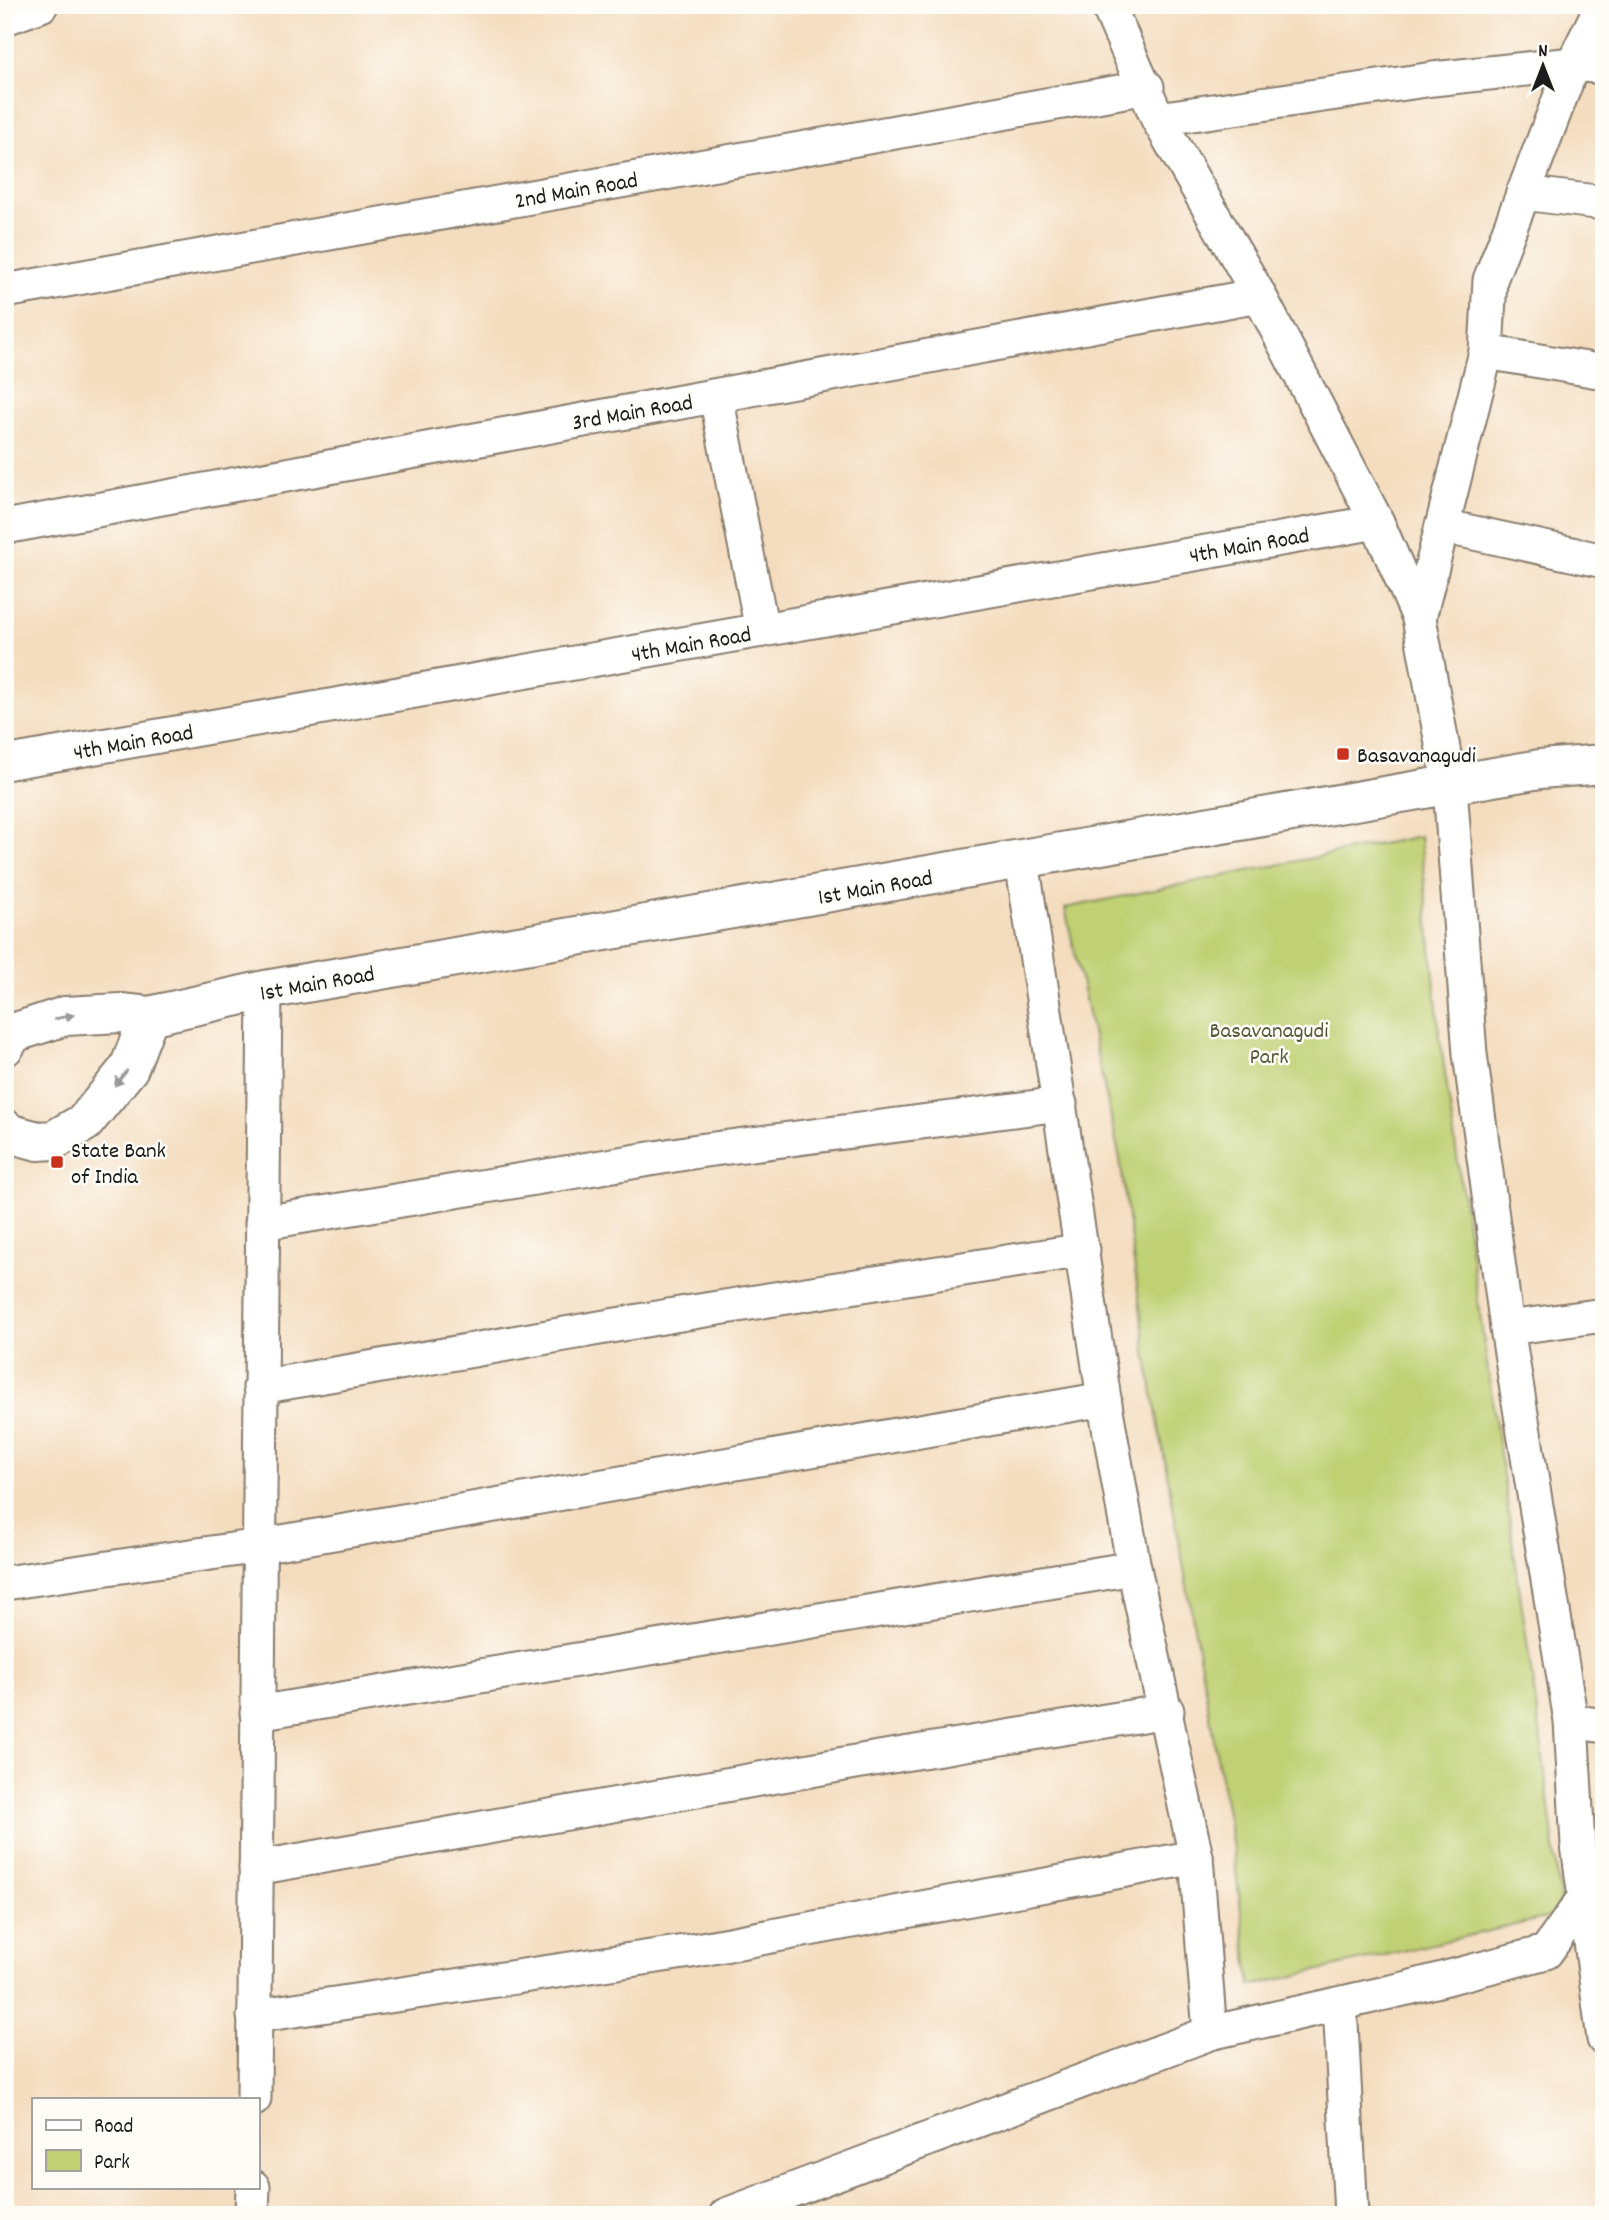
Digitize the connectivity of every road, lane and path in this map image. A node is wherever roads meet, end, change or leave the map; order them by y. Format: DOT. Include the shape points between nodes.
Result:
graph roads {
  1 [pos="41,5"];
  2 [pos="1108,5"];
  3 [pos="1602,5"];
  4 [pos="5,18"];
  5 [pos="1588,66"];
  6 [pos="1147,87"];
  7 [pos="1158,119"];
  8 [pos="1523,193"];
  9 [pos="1604,203"];
  10 [pos="5,291"];
  11 [pos="1259,295"];
  12 [pos="1486,352"];
  13 [pos="1604,372"];
  14 [pos="716,396"];
  15 [pos="1377,522"];
  16 [pos="1442,526"];
  17 [pos="5,527"];
  18 [pos="1604,561"];
  19 [pos="1419,618"];
  20 [pos="762,630"];
  21 [pos="5,763"];
  22 [pos="1604,764"];
  23 [pos="1450,787"];
  24 [pos="1022,861"];
  25 [pos="265,990"];
  26 [pos="149,1016"];
  27 [pos="8,1033"];
  28 [pos="1060,1104"];
  29 [pos="6,1135"];
  30 [pos="262,1223"];
  31 [pos="1083,1250"];
  32 [pos="1604,1315"];
  33 [pos="1507,1328"];
  34 [pos="261,1387"];
  35 [pos="1104,1399"];
  36 [pos="259,1546"];
  37 [pos="1134,1568"];
  38 [pos="5,1583"];
  39 [pos="1167,1711"];
  40 [pos="257,1713"];
  41 [pos="1571,1721"];
  42 [pos="1604,1726"];
  43 [pos="1196,1857"];
  44 [pos="256,1868"];
  45 [pos="1585,1897"];
  46 [pos="1340,2004"];
  47 [pos="254,2015"];
  48 [pos="1210,2034"];
  49 [pos="1604,2039"];
  50 [pos="254,2098"];
  51 [pos="253,2188"];
  52 [pos="253,2215"];
  53 [pos="726,2215"];
  54 [pos="1351,2215"];
  1 -- 4 [label="street"];
  2 -- 6 [label="street"];
  3 -- 5 [label="street"];
  5 -- 7 [label="street" via="1433,79"];
  5 -- 8 [label="street"];
  6 -- 7 [label="street"];
  6 -- 10 [label="street, 2nd Main Road"];
  7 -- 11 [label="street"];
  8 -- 9 [label="street"];
  8 -- 12 [label="street" via="1490,280"];
  11 -- 14 [label="street, 3rd Main Road"];
  11 -- 15 [label="street"];
  12 -- 13 [label="street"];
  12 -- 16 [label="street"];
  14 -- 17 [label="street, 3rd Main Road"];
  14 -- 20 [label="street"];
  15 -- 19 [label="street"];
  15 -- 20 [label="street, 4th Main Road"];
  16 -- 18 [label="street"];
  16 -- 19 [label="street"];
  19 -- 23 [label="street"];
  20 -- 21 [label="street, 4th Main Road"];
  22 -- 23 [label="street, 1st Main Road" via="1540,769"];
  23 -- 24 [label="street, 1st Main Road"];
  23 -- 33 [label="street" via="1470,1054"];
  24 -- 25 [label="street, 1st Main Road"];
  24 -- 28 [label="street"];
  25 -- 26 [label="street, 1st Main Road"];
  25 -- 30 [label="street"];
  27 -- 26 [label="street, 1st Main Road, one-way" via="65,1016"];
  26 -- 29 [label="street, one-way" via="129,1068 85,1122 54,1140"];
  28 -- 30 [label="street" via="698,1151"];
  28 -- 31 [label="street"];
  30 -- 34 [label="street"];
  31 -- 34 [label="street"];
  31 -- 35 [label="street"];
  32 -- 33 [label="street"];
  33 -- 41 [label="street"];
  34 -- 36 [label="street"];
  35 -- 36 [label="street"];
  35 -- 37 [label="street"];
  36 -- 38 [label="street"];
  36 -- 40 [label="street"];
  37 -- 39 [label="street"];
  37 -- 40 [label="street"];
  39 -- 43 [label="street"];
  39 -- 44 [label="street"];
  40 -- 44 [label="street"];
  41 -- 42 [label="street"];
  41 -- 45 [label="street"];
  43 -- 47 [label="street" via="691,1951"];
  43 -- 48 [label="street"];
  44 -- 47 [label="street"];
  45 -- 46 [label="street" via="1546,1952"];
  45 -- 49 [label="street"];
  46 -- 48 [label="street"];
  46 -- 54 [label="street"];
  47 -- 50 [label="street"];
  48 -- 53 [label="street"];
  51 -- 52 [label="street"];
}
